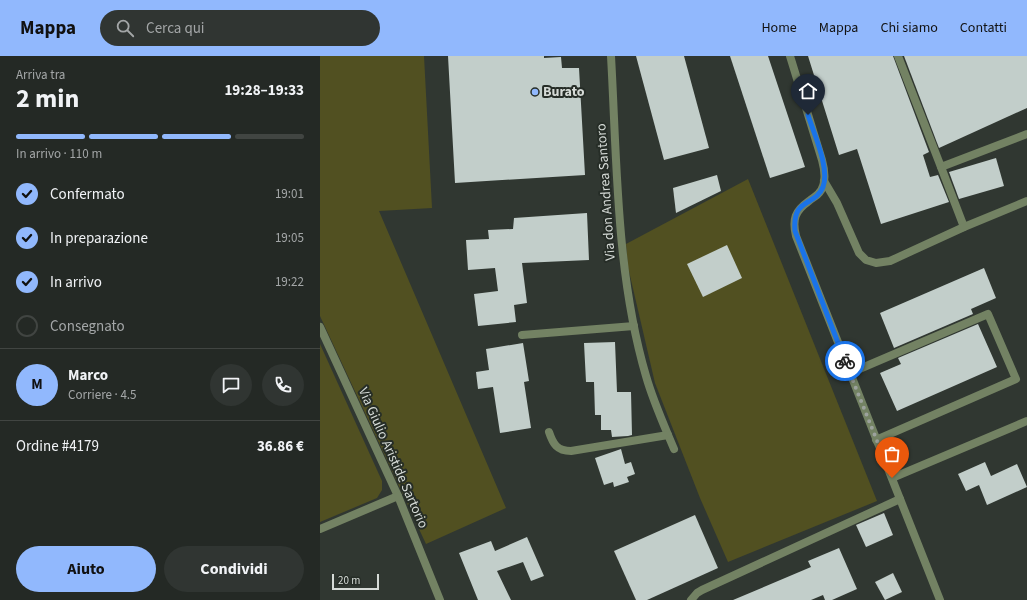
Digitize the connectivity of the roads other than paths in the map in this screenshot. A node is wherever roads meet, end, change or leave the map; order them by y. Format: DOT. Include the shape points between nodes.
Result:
graph roads {
  1 [pos="611,56"];
  2 [pos="790,56"];
  3 [pos="898,56"];
  4 [pos="1027,134"];
  5 [pos="941,167"];
  6 [pos="824,182"];
  7 [pos="1027,201"];
  8 [pos="964,227"];
  9 [pos="634,326"];
  10 [pos="320,327"];
  11 [pos="522,336"];
  12 [pos="850,373"];
  13 [pos="1027,421"];
  14 [pos="549,432"];
  15 [pos="668,435"];
  16 [pos="876,440"];
  17 [pos="674,449"];
  18 [pos="892,478"];
  19 [pos="398,496"];
  20 [pos="900,499"];
  21 [pos="320,529"];
  22 [pos="440,600"];
  23 [pos="691,600"];
  24 [pos="940,600"];
  1 -- 9 [label="street, Via don Andrea Santoro" via="621,236"];
  2 -- 6 [label="street" via="825,169"];
  3 -- 5 [label="street"];
  4 -- 5 [label="street"];
  5 -- 8 [label="street"];
  6 -- 8 [label="street" via="837,203 859,254 871,263 890,261"];
  6 -- 12 [label="street" via="820,193 799,209 794,219 795,231"];
  7 -- 8 [label="street"];
  9 -- 11 [label="street"];
  9 -- 15 [label="street, Via don Andrea Santoro" via="645,375"];
  10 -- 19 [label="street, Via Giulio Aristide Sartorio"];
  12 -- 16 [label="street"];
  12 -- 16 [label="street" via="988,314 1016,380"];
  13 -- 18 [label="street"];
  14 -- 15 [label="street" via="555,445 564,451"];
  15 -- 17 [label="street, Via don Andrea Santoro"];
  16 -- 18 [label="street"];
  18 -- 20 [label="street"];
  19 -- 21 [label="street"];
  19 -- 22 [label="street, Via Giulio Aristide Sartorio"];
  20 -- 23 [label="street" via="702,590"];
  20 -- 24 [label="street"];
}
